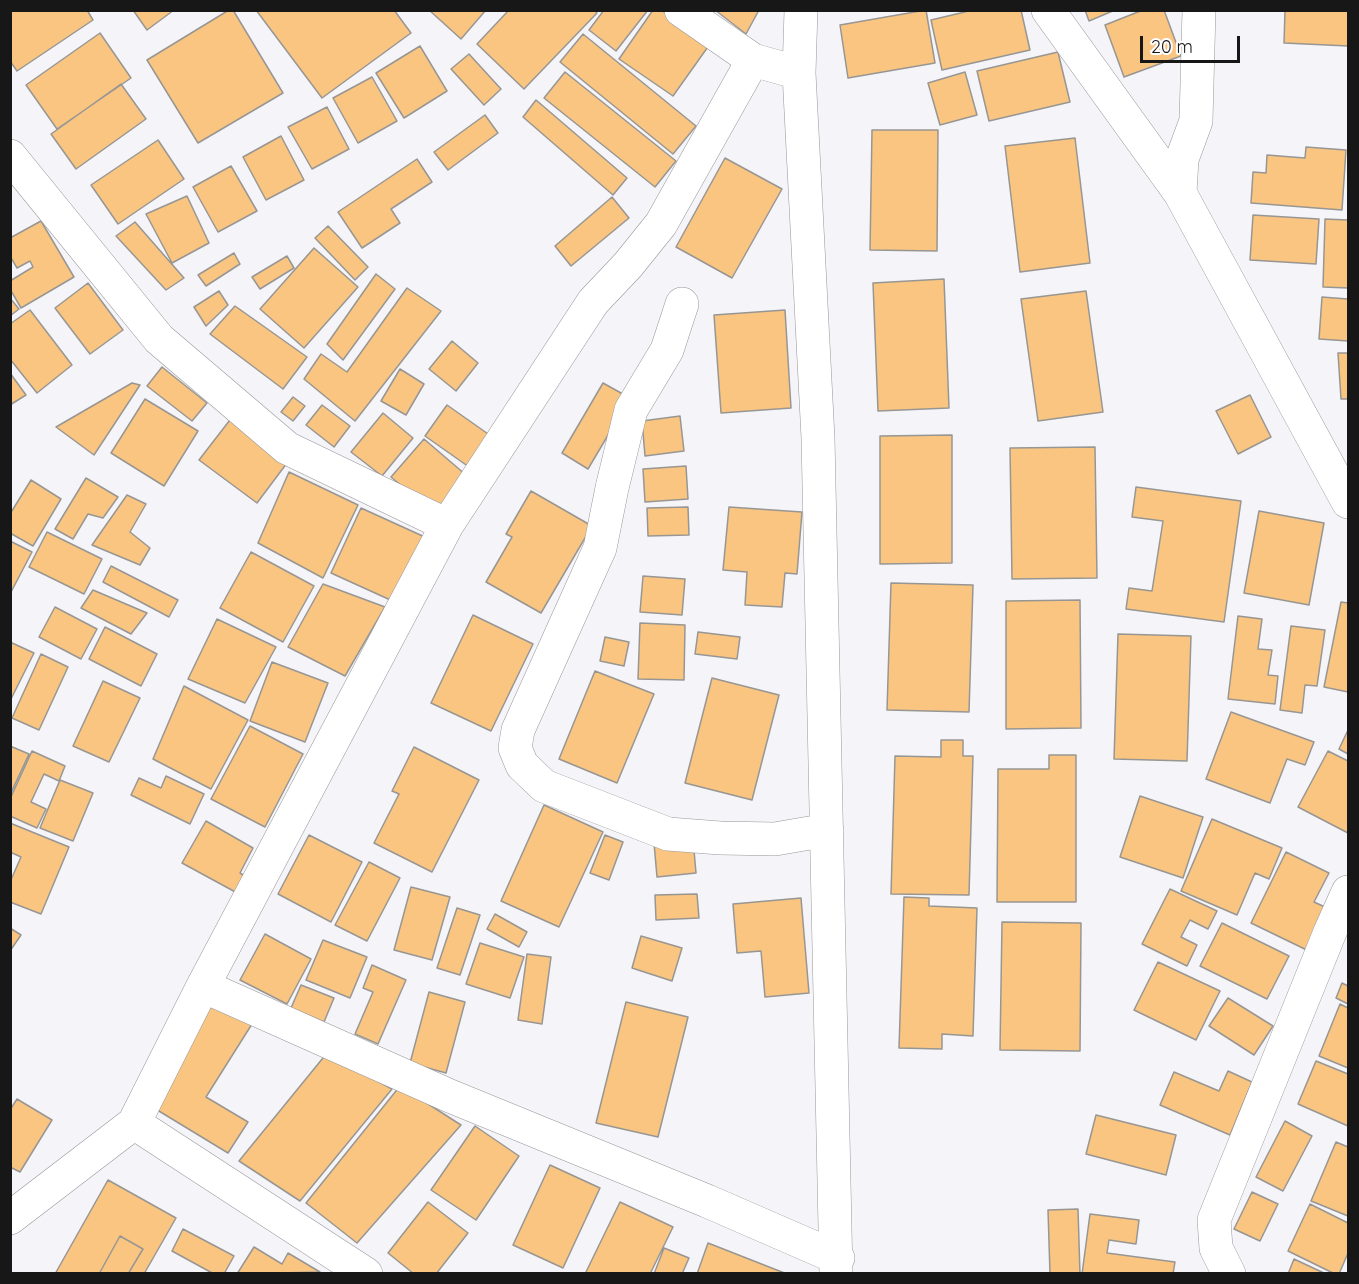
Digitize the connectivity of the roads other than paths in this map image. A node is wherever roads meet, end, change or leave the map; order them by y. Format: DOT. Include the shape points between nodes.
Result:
graph roads {
  1 [pos="681,10"];
  2 [pos="801,10"];
  3 [pos="1048,10"];
  4 [pos="1199,10"];
  5 [pos="753,60"];
  6 [pos="799,73"];
  7 [pos="17,176"];
  8 [pos="1180,193"];
  9 [pos="682,304"];
  10 [pos="1348,502"];
  11 [pos="447,525"];
  12 [pos="827,830"];
  13 [pos="1348,892"];
  14 [pos="202,986"];
  15 [pos="134,1123"];
  16 [pos="10,1218"];
  17 [pos="837,1266"];
  18 [pos="366,1274"];
  19 [pos="1229,1274"];
  1 -- 5 [label="street"];
  2 -- 6 [label="street"];
  3 -- 8 [label="street"];
  4 -- 8 [label="street" via="1196,121 1182,159"];
  5 -- 6 [label="street"];
  5 -- 11 [label="street" via="661,224 592,302"];
  6 -- 12 [label="street" via="818,438"];
  7 -- 11 [label="street" via="159,339 287,448"];
  8 -- 10 [label="street"];
  9 -- 12 [label="street" via="667,350 631,410 600,548 518,730 515,748 522,765 544,786 668,834 776,839"];
  11 -- 14 [label="street"];
  12 -- 17 [label="street"];
  13 -- 19 [label="street" via="1214,1220 1216,1248"];
  14 -- 15 [label="street"];
  14 -- 17 [label="street" via="450,1096 707,1201"];
  15 -- 16 [label="street"];
  15 -- 18 [label="street"];
}
